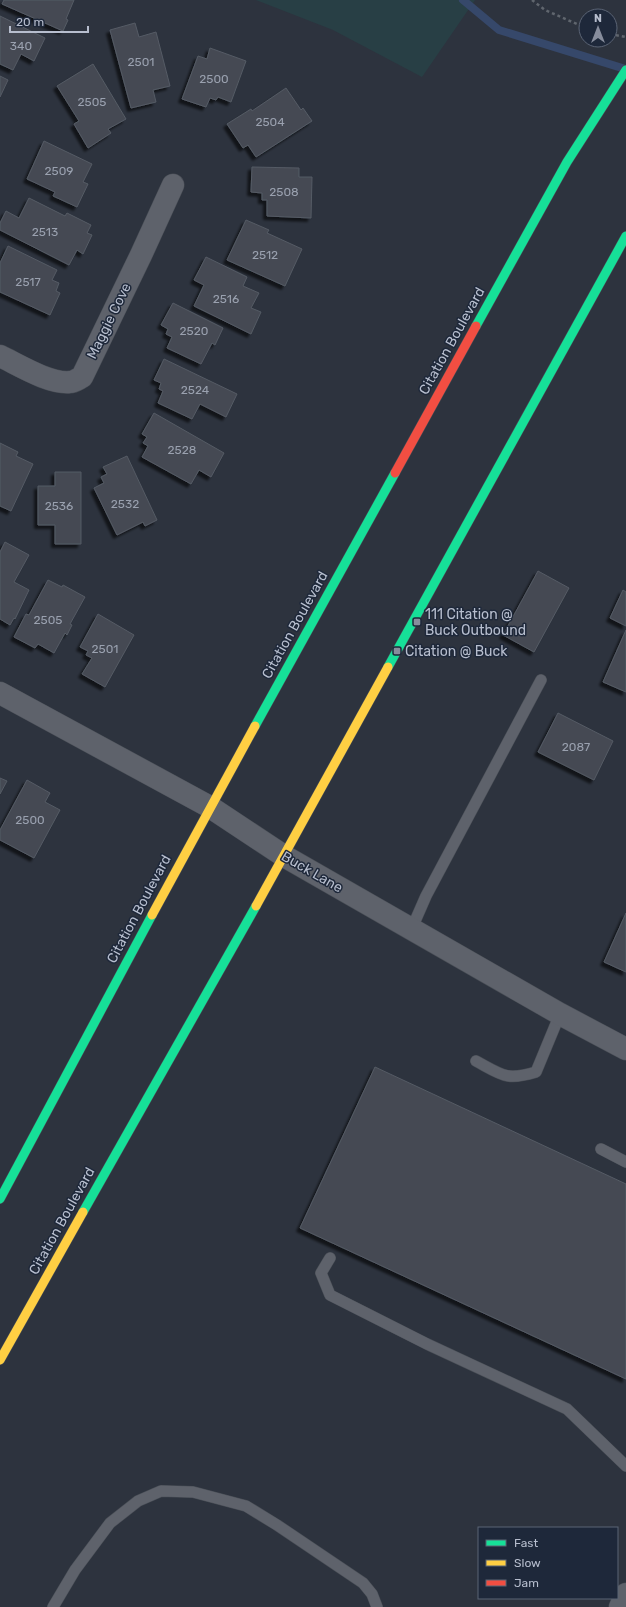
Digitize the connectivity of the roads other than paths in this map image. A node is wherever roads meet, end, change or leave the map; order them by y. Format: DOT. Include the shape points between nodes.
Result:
graph roads {
  1 [pos="626,70"];
  2 [pos="173,185"];
  3 [pos="626,236"];
  4 [pos="0,356"];
  5 [pos="541,680"];
  6 [pos="0,693"];
  7 [pos="210,807"];
  8 [pos="284,856"];
  9 [pos="412,928"];
  10 [pos="560,1014"];
  11 [pos="626,1049"];
  12 [pos="476,1061"];
  13 [pos="601,1149"];
  14 [pos="626,1162"];
  15 [pos="0,1199"];
  16 [pos="330,1258"];
  17 [pos="0,1360"];
  18 [pos="626,1466"];
  19 [pos="626,1594"];
  20 [pos="53,1607"];
  21 [pos="377,1607"];
  22 [pos="620,1607"];
  1 -- 7 [label="main road, Citation Boulevard" via="567,162"];
  2 -- 4 [label="street, Maggie Cove" via="82,377 71,383 56,381"];
  3 -- 8 [label="main road, Citation Boulevard"];
  5 -- 9 [label="lane" via="426,896"];
  6 -- 7 [label="street, Buck Lane"];
  7 -- 8 [label="street, Buck Lane"];
  7 -- 15 [label="main road, Citation Boulevard"];
  8 -- 9 [label="street, Buck Lane"];
  8 -- 17 [label="main road, Citation Boulevard"];
  9 -- 10 [label="street, Buck Lane"];
  10 -- 11 [label="street, Buck Lane"];
  10 -- 12 [label="lane" via="536,1072 520,1077 507,1077"];
  13 -- 14 [label="lane"];
  16 -- 18 [label="lane" via="321,1273 330,1296 567,1409"];
  19 -- 22 [label="street"];
  20 -- 21 [label="lane" via="75,1570 110,1523 138,1501 161,1491 193,1492 246,1506 363,1583 372,1594"];
}
